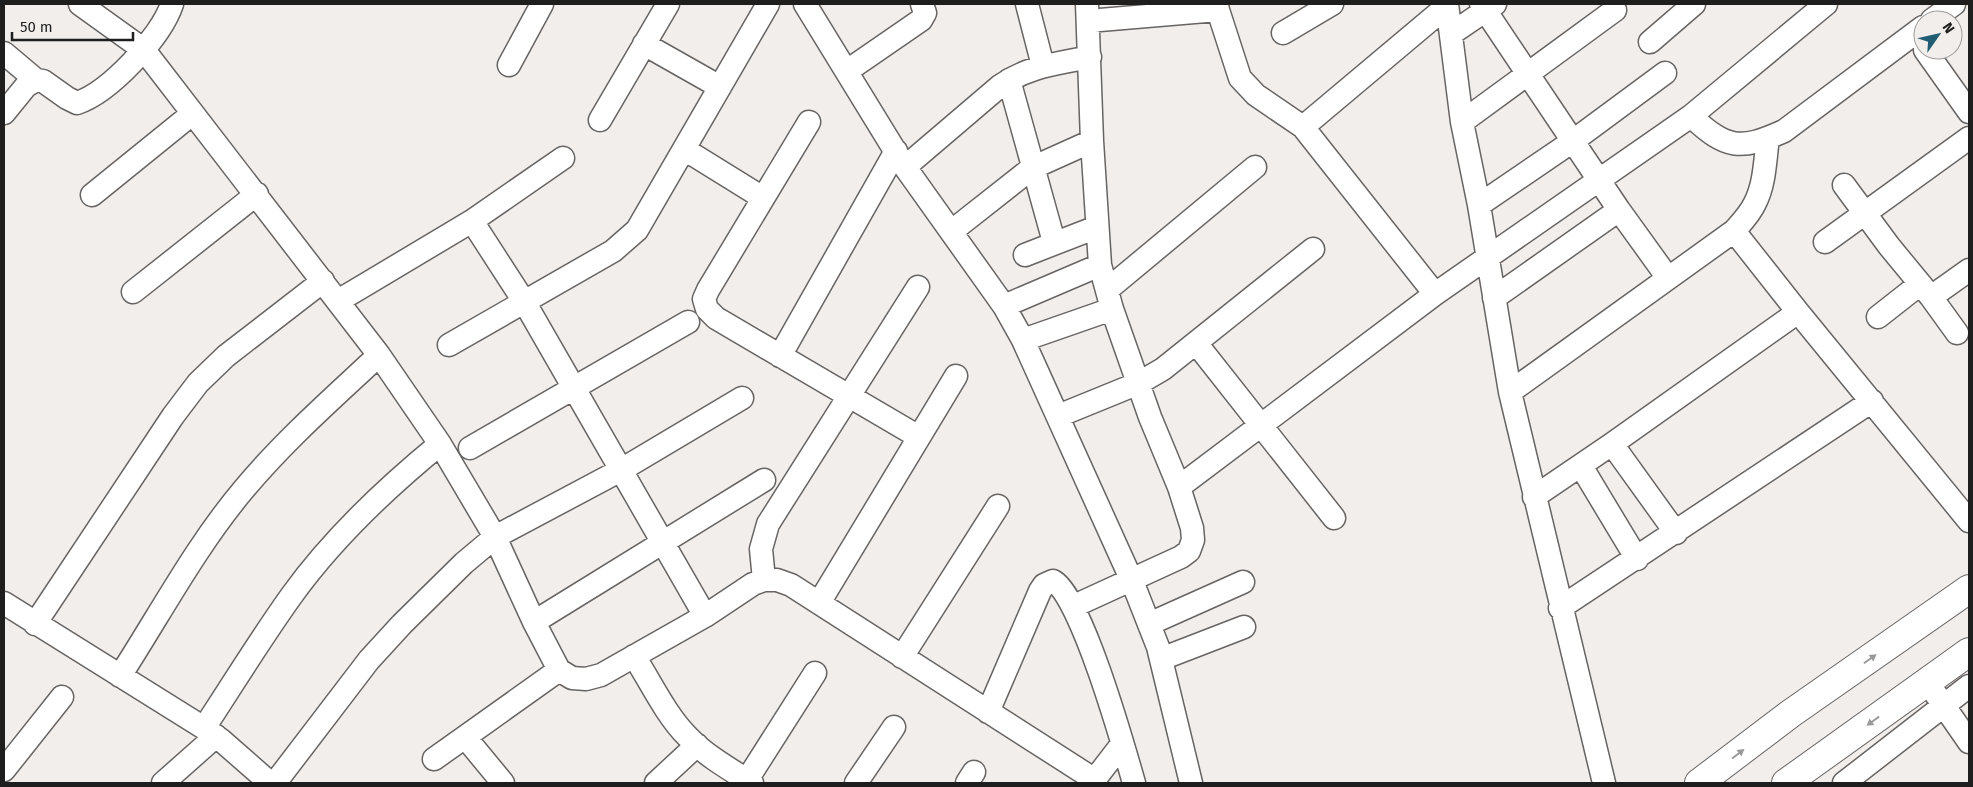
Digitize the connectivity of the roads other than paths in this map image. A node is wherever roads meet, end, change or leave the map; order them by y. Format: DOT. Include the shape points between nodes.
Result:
graph roads {
  1 [pos="80,4"];
  2 [pos="172,4"];
  3 [pos="542,4"];
  4 [pos="668,4"];
  5 [pos="768,4"];
  6 [pos="806,4"];
  7 [pos="922,4"];
  8 [pos="1027,4"];
  9 [pos="1332,4"];
  10 [pos="1826,4"];
  11 [pos="1447,5"];
  12 [pos="1487,6"];
  13 [pos="1218,7"];
  14 [pos="1682,8"];
  15 [pos="1615,10"];
  16 [pos="1088,12"];
  17 [pos="1283,33"];
  18 [pos="1451,34"];
  19 [pos="1650,42"];
  20 [pos="644,44"];
  21 [pos="1913,44"];
  22 [pos="144,50"];
  23 [pos="4,53"];
  24 [pos="1090,57"];
  25 [pos="1935,60"];
  26 [pos="508,65"];
  27 [pos="1042,66"];
  28 [pos="847,71"];
  29 [pos="1666,73"];
  30 [pos="1527,75"];
  31 [pos="36,80"];
  32 [pos="1009,80"];
  33 [pos="720,87"];
  34 [pos="1969,112"];
  35 [pos="4,113"];
  36 [pos="192,114"];
  37 [pos="1691,116"];
  38 [pos="600,120"];
  39 [pos="810,122"];
  40 [pos="1462,122"];
  41 [pos="1303,127"];
  42 [pos="1768,138"];
  43 [pos="1969,138"];
  44 [pos="1092,141"];
  45 [pos="1573,141"];
  46 [pos="684,149"];
  47 [pos="563,158"];
  48 [pos="900,159"];
  49 [pos="1255,167"];
  50 [pos="1032,168"];
  51 [pos="1600,181"];
  52 [pos="1844,185"];
  53 [pos="92,194"];
  54 [pos="256,194"];
  55 [pos="764,198"];
  56 [pos="1479,205"];
  57 [pos="1619,210"];
  58 [pos="1864,213"];
  59 [pos="472,221"];
  60 [pos="1097,227"];
  61 [pos="952,231"];
  62 [pos="1734,231"];
  63 [pos="1054,242"];
  64 [pos="1825,242"];
  65 [pos="1313,249"];
  66 [pos="1025,255"];
  67 [pos="1487,258"];
  68 [pos="1100,265"];
  69 [pos="1969,270"];
  70 [pos="1668,278"];
  71 [pos="323,281"];
  72 [pos="918,287"];
  73 [pos="1926,291"];
  74 [pos="134,292"];
  75 [pos="1435,294"];
  76 [pos="1494,298"];
  77 [pos="1109,300"];
  78 [pos="338,301"];
  79 [pos="525,303"];
  80 [pos="1004,306"];
  81 [pos="1798,312"];
  82 [pos="1878,316"];
  83 [pos="688,322"];
  84 [pos="1957,333"];
  85 [pos="1023,340"];
  86 [pos="1196,342"];
  87 [pos="449,345"];
  88 [pos="379,355"];
  89 [pos="780,356"];
  90 [pos="956,376"];
  91 [pos="1138,382"];
  92 [pos="573,388"];
  93 [pos="1510,392"];
  94 [pos="850,396"];
  95 [pos="742,398"];
  96 [pos="1872,401"];
  97 [pos="1058,416"];
  98 [pos="1261,425"];
  99 [pos="919,437"];
  100 [pos="440,444"];
  101 [pos="1612,444"];
  102 [pos="470,448"];
  103 [pos="1581,466"];
  104 [pos="621,470"];
  105 [pos="764,480"];
  106 [pos="1179,487"];
  107 [pos="1534,497"];
  108 [pos="998,506"];
  109 [pos="1334,518"];
  110 [pos="1969,521"];
  111 [pos="1676,532"];
  112 [pos="495,537"];
  113 [pos="664,543"];
  114 [pos="1637,559"];
  115 [pos="764,580"];
  116 [pos="1132,581"];
  117 [pos="1243,582"];
  118 [pos="1969,589"];
  119 [pos="4,603"];
  120 [pos="819,603"];
  121 [pos="1074,606"];
  122 [pos="1560,608"];
  123 [pos="705,616"];
  124 [pos="534,622"];
  125 [pos="35,624"];
  126 [pos="1149,624"];
  127 [pos="1244,627"];
  128 [pos="1969,652"];
  129 [pos="634,656"];
  130 [pos="902,657"];
  131 [pos="1162,659"];
  132 [pos="559,670"];
  133 [pos="815,673"];
  134 [pos="120,676"];
  135 [pos="1927,682"];
  136 [pos="1969,686"];
  137 [pos="62,697"];
  138 [pos="1944,705"];
  139 [pos="988,712"];
  140 [pos="894,727"];
  141 [pos="210,732"];
  142 [pos="465,737"];
  143 [pos="1969,742"];
  144 [pos="1122,744"];
  145 [pos="697,745"];
  146 [pos="434,759"];
  147 [pos="4,770"];
  148 [pos="1093,781"];
  149 [pos="1795,781"];
  150 [pos="748,782"];
  151 [pos="163,783"];
  152 [pos="270,783"];
  153 [pos="275,783"];
  154 [pos="503,783"];
  155 [pos="656,783"];
  156 [pos="856,783"];
  157 [pos="1134,783"];
  158 [pos="1192,783"];
  159 [pos="1604,783"];
  160 [pos="1699,783"];
  161 [pos="1844,783"];
  1 -- 22 [label="street"];
  2 -- 22 [label="street" via="168,17"];
  3 -- 26 [label="street"];
  4 -- 20 [label="street"];
  5 -- 33 [label="street"];
  6 -- 28 [label="street"];
  7 -- 28 [label="street" via="925,13 921,20"];
  8 -- 27 [label="street"];
  9 -- 17 [label="street"];
  10 -- 37 [label="street"];
  11 -- 18 [label="street"];
  11 -- 41 [label="street"];
  12 -- 18 [label="street"];
  12 -- 30 [label="street"];
  13 -- 16 [label="street"];
  13 -- 41 [label="street" via="1240,78 1256,95"];
  14 -- 19 [label="street"];
  15 -- 30 [label="street"];
  16 -- 24 [label="street"];
  18 -- 40 [label="street"];
  20 -- 33 [label="street"];
  20 -- 38 [label="street"];
  21 -- 42 [label="street" via="1784,131"];
  22 -- 31 [label="street" via="119,74 86,99 76,102"];
  22 -- 36 [label="street"];
  23 -- 31 [label="street"];
  24 -- 27 [label="street"];
  24 -- 44 [label="street"];
  25 -- 34 [label="street"];
  27 -- 32 [label="street"];
  28 -- 48 [label="street"];
  29 -- 45 [label="street"];
  30 -- 40 [label="street"];
  30 -- 45 [label="street"];
  31 -- 35 [label="street" via="26,86"];
  32 -- 48 [label="street"];
  32 -- 50 [label="street"];
  33 -- 46 [label="street"];
  36 -- 53 [label="street"];
  36 -- 54 [label="street"];
  37 -- 42 [label="street" via="1710,134 1727,142 1744,145"];
  37 -- 51 [label="street"];
  39 -- 55 [label="street"];
  40 -- 56 [label="street"];
  41 -- 75 [label="street"];
  42 -- 62 [label="street" via="1756,202"];
  43 -- 58 [label="street"];
  44 -- 50 [label="street"];
  44 -- 60 [label="street"];
  45 -- 51 [label="street"];
  45 -- 56 [label="street"];
  46 -- 55 [label="street"];
  46 -- 79 [label="street" via="643,220 627,239 613,251"];
  47 -- 59 [label="street"];
  48 -- 61 [label="street"];
  48 -- 89 [label="street"];
  49 -- 77 [label="street"];
  50 -- 61 [label="street"];
  50 -- 63 [label="street"];
  51 -- 57 [label="street"];
  51 -- 67 [label="street"];
  52 -- 58 [label="street"];
  54 -- 71 [label="street"];
  54 -- 74 [label="street"];
  55 -- 89 [label="street" via="704,300 716,318"];
  56 -- 67 [label="street"];
  57 -- 70 [label="street"];
  57 -- 76 [label="street"];
  58 -- 64 [label="street"];
  58 -- 73 [label="street"];
  59 -- 78 [label="street"];
  59 -- 79 [label="street"];
  60 -- 63 [label="street"];
  60 -- 68 [label="street"];
  61 -- 80 [label="street"];
  62 -- 70 [label="street"];
  62 -- 81 [label="street"];
  63 -- 66 [label="street"];
  65 -- 86 [label="street"];
  67 -- 75 [label="street"];
  67 -- 76 [label="street"];
  68 -- 77 [label="street"];
  68 -- 80 [label="street"];
  69 -- 73 [label="street"];
  70 -- 93 [label="street"];
  71 -- 78 [label="street"];
  71 -- 125 [label="street" via="226,356 198,383"];
  72 -- 94 [label="street"];
  73 -- 82 [label="street"];
  73 -- 84 [label="street"];
  75 -- 98 [label="street"];
  76 -- 93 [label="street"];
  77 -- 85 [label="street"];
  77 -- 91 [label="street"];
  78 -- 88 [label="street"];
  79 -- 87 [label="street"];
  79 -- 92 [label="street"];
  80 -- 85 [label="street"];
  81 -- 96 [label="street"];
  81 -- 101 [label="street"];
  83 -- 92 [label="street"];
  85 -- 97 [label="street"];
  86 -- 91 [label="street" via="1163,369"];
  86 -- 98 [label="street"];
  88 -- 100 [label="street"];
  88 -- 134 [label="street" via="276,452 244,489 216,525"];
  89 -- 94 [label="street"];
  90 -- 99 [label="street"];
  91 -- 97 [label="street"];
  91 -- 106 [label="street"];
  92 -- 102 [label="street"];
  92 -- 104 [label="street"];
  93 -- 107 [label="street"];
  94 -- 99 [label="street"];
  94 -- 115 [label="street" via="768,524 761,549"];
  95 -- 104 [label="street"];
  96 -- 110 [label="street"];
  96 -- 111 [label="street"];
  97 -- 116 [label="street"];
  98 -- 106 [label="street"];
  98 -- 109 [label="street"];
  99 -- 120 [label="street"];
  100 -- 112 [label="street"];
  100 -- 141 [label="street" via="396,480 321,558 292,595"];
  101 -- 103 [label="street"];
  101 -- 111 [label="street"];
  103 -- 107 [label="street"];
  103 -- 114 [label="street"];
  104 -- 112 [label="street"];
  104 -- 113 [label="street"];
  105 -- 113 [label="street"];
  106 -- 116 [label="street" via="1192,528 1193,540 1189,551"];
  107 -- 122 [label="street"];
  108 -- 130 [label="street"];
  111 -- 114 [label="street"];
  112 -- 124 [label="street"];
  112 -- 153 [label="street" via="464,563 369,660"];
  113 -- 123 [label="street"];
  113 -- 124 [label="street"];
  114 -- 122 [label="street"];
  115 -- 120 [label="street" via="791,585"];
  115 -- 123 [label="street"];
  116 -- 121 [label="street"];
  116 -- 126 [label="street"];
  117 -- 126 [label="street"];
  160 -- 118 [label="highway, one-way" via="1790,714"];
  119 -- 125 [label="street"];
  120 -- 130 [label="street"];
  121 -- 139 [label="street" via="1058,584 1044,585"];
  121 -- 144 [label="street"];
  122 -- 159 [label="street"];
  123 -- 129 [label="street"];
  124 -- 132 [label="street"];
  125 -- 134 [label="street"];
  126 -- 131 [label="street"];
  127 -- 131 [label="street"];
  128 -- 135 [label="highway"];
  129 -- 132 [label="street" via="586,679 572,678"];
  129 -- 145 [label="street" via="673,720"];
  130 -- 139 [label="street"];
  131 -- 158 [label="street"];
  132 -- 142 [label="street"];
  133 -- 150 [label="street"];
  134 -- 141 [label="street"];
  135 -- 138 [label="street"];
  135 -- 149 [label="highway, one-way"];
  136 -- 138 [label="street"];
  137 -- 147 [label="street"];
  138 -- 143 [label="street"];
  138 -- 161 [label="street"];
  139 -- 148 [label="street"];
  140 -- 156 [label="street"];
  141 -- 151 [label="street"];
  141 -- 152 [label="street"];
  142 -- 146 [label="street"];
  142 -- 154 [label="street"];
  144 -- 148 [label="street"];
  144 -- 157 [label="street"];
  145 -- 150 [label="street"];
  145 -- 155 [label="street"];
}
